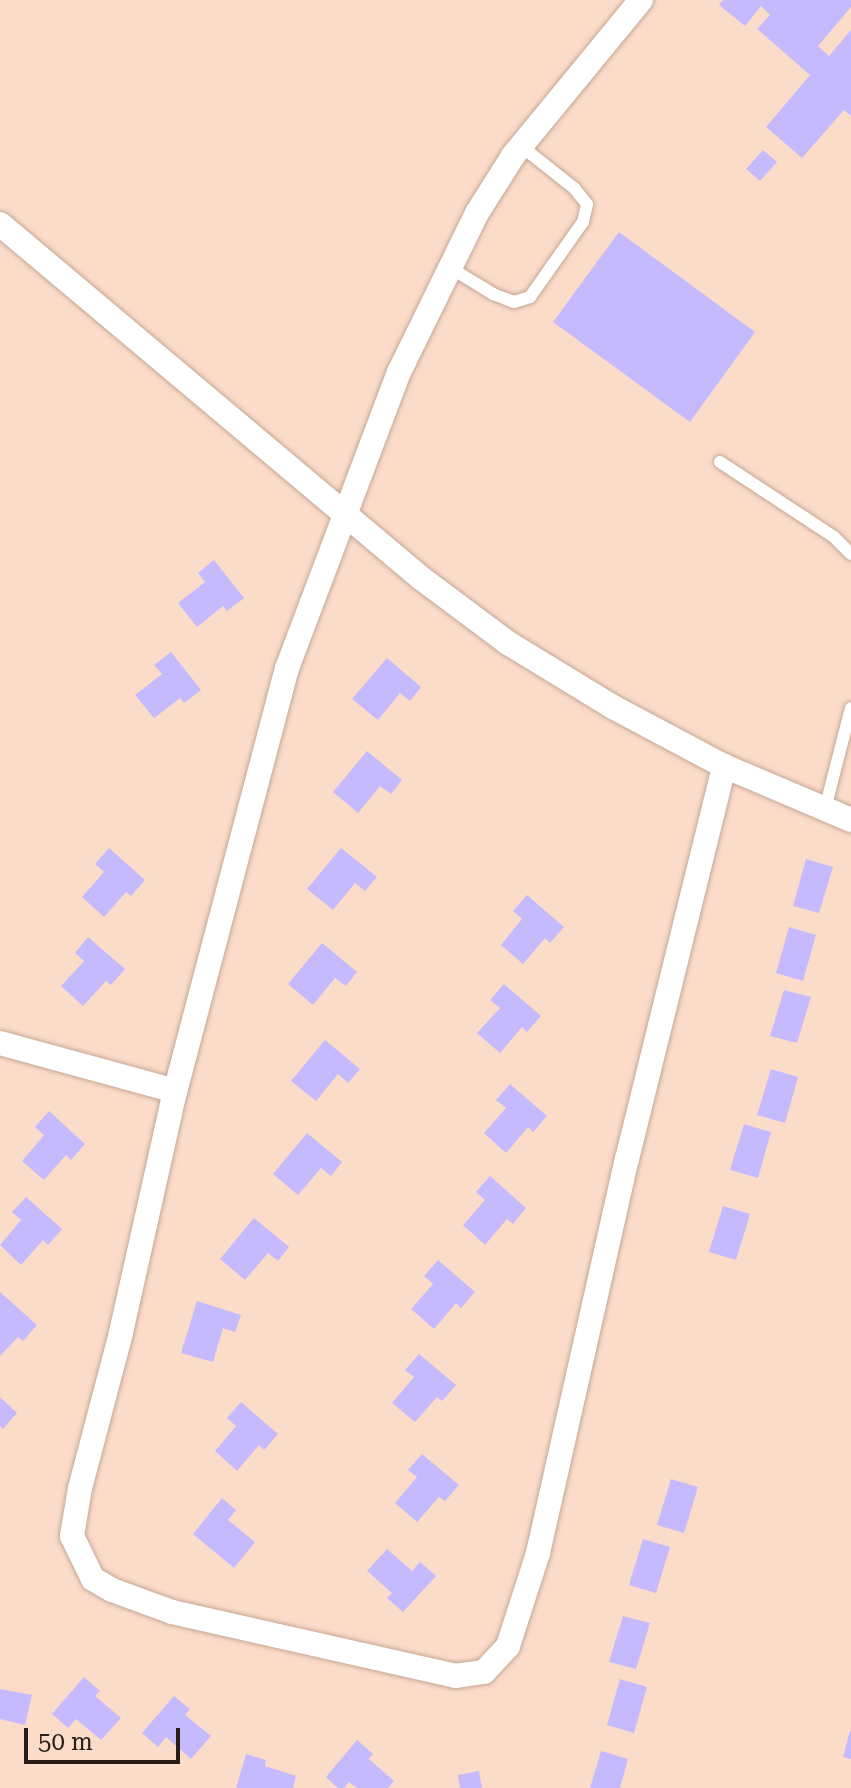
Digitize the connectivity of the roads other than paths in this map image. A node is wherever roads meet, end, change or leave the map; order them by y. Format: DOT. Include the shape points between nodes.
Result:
graph roads {
  1 [pos="641,0"];
  2 [pos="521,146"];
  3 [pos="0,224"];
  4 [pos="449,267"];
  5 [pos="720,462"];
  6 [pos="345,515"];
  7 [pos="851,554"];
  8 [pos="851,708"];
  9 [pos="724,766"];
  10 [pos="825,809"];
  11 [pos="851,820"];
  12 [pos="0,1043"];
  13 [pos="175,1091"];
  1 -- 2 [label="street"];
  2 -- 4 [label="street"];
  2 -- 4 [label="lane" via="574,188 587,204 583,222 530,297 514,302"];
  3 -- 6 [label="street"];
  4 -- 6 [label="street" via="399,372"];
  5 -- 7 [label="lane" via="834,537"];
  6 -- 9 [label="street" via="508,643"];
  6 -- 13 [label="street" via="287,668"];
  8 -- 10 [label="lane"];
  9 -- 10 [label="street"];
  9 -- 13 [label="street" via="627,1159 538,1553 508,1646 484,1672 455,1676 172,1612 103,1585 80,1558 72,1536 80,1488"];
  10 -- 11 [label="street"];
  12 -- 13 [label="street"];
}
